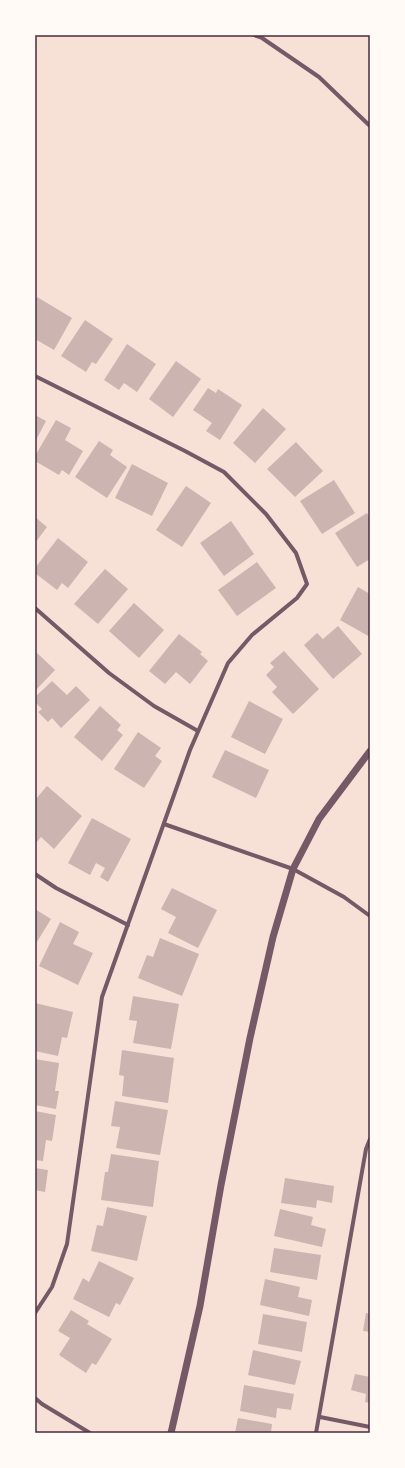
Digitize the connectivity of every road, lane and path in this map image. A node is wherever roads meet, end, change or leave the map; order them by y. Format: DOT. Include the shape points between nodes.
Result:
graph roads {
  1 [pos="254,35"];
  2 [pos="370,126"];
  3 [pos="35,376"];
  4 [pos="35,608"];
  5 [pos="198,731"];
  6 [pos="370,751"];
  7 [pos="164,824"];
  8 [pos="293,869"];
  9 [pos="35,874"];
  10 [pos="370,916"];
  11 [pos="128,925"];
  12 [pos="370,1139"];
  13 [pos="35,1313"];
  14 [pos="35,1398"];
  15 [pos="320,1417"];
  16 [pos="370,1427"];
  17 [pos="90,1433"];
  18 [pos="172,1433"];
  19 [pos="316,1433"];
  1 -- 2 [label="street" via="319,77"];
  3 -- 5 [label="street" via="224,472 266,514 296,553 307,584 297,598 252,635 228,663"];
  4 -- 5 [label="street" via="122,682 154,706"];
  5 -- 7 [label="street"];
  6 -- 8 [label="street" via="319,819"];
  7 -- 8 [label="street"];
  7 -- 11 [label="street"];
  8 -- 10 [label="street" via="344,897"];
  8 -- 18 [label="street" via="273,937 250,1038 200,1306"];
  9 -- 11 [label="street" via="56,888"];
  11 -- 13 [label="street" via="102,996 67,1244 52,1287"];
  12 -- 15 [label="street" via="366,1149"];
  14 -- 17 [label="street"];
  15 -- 16 [label="street"];
  15 -- 19 [label="street"];
}
